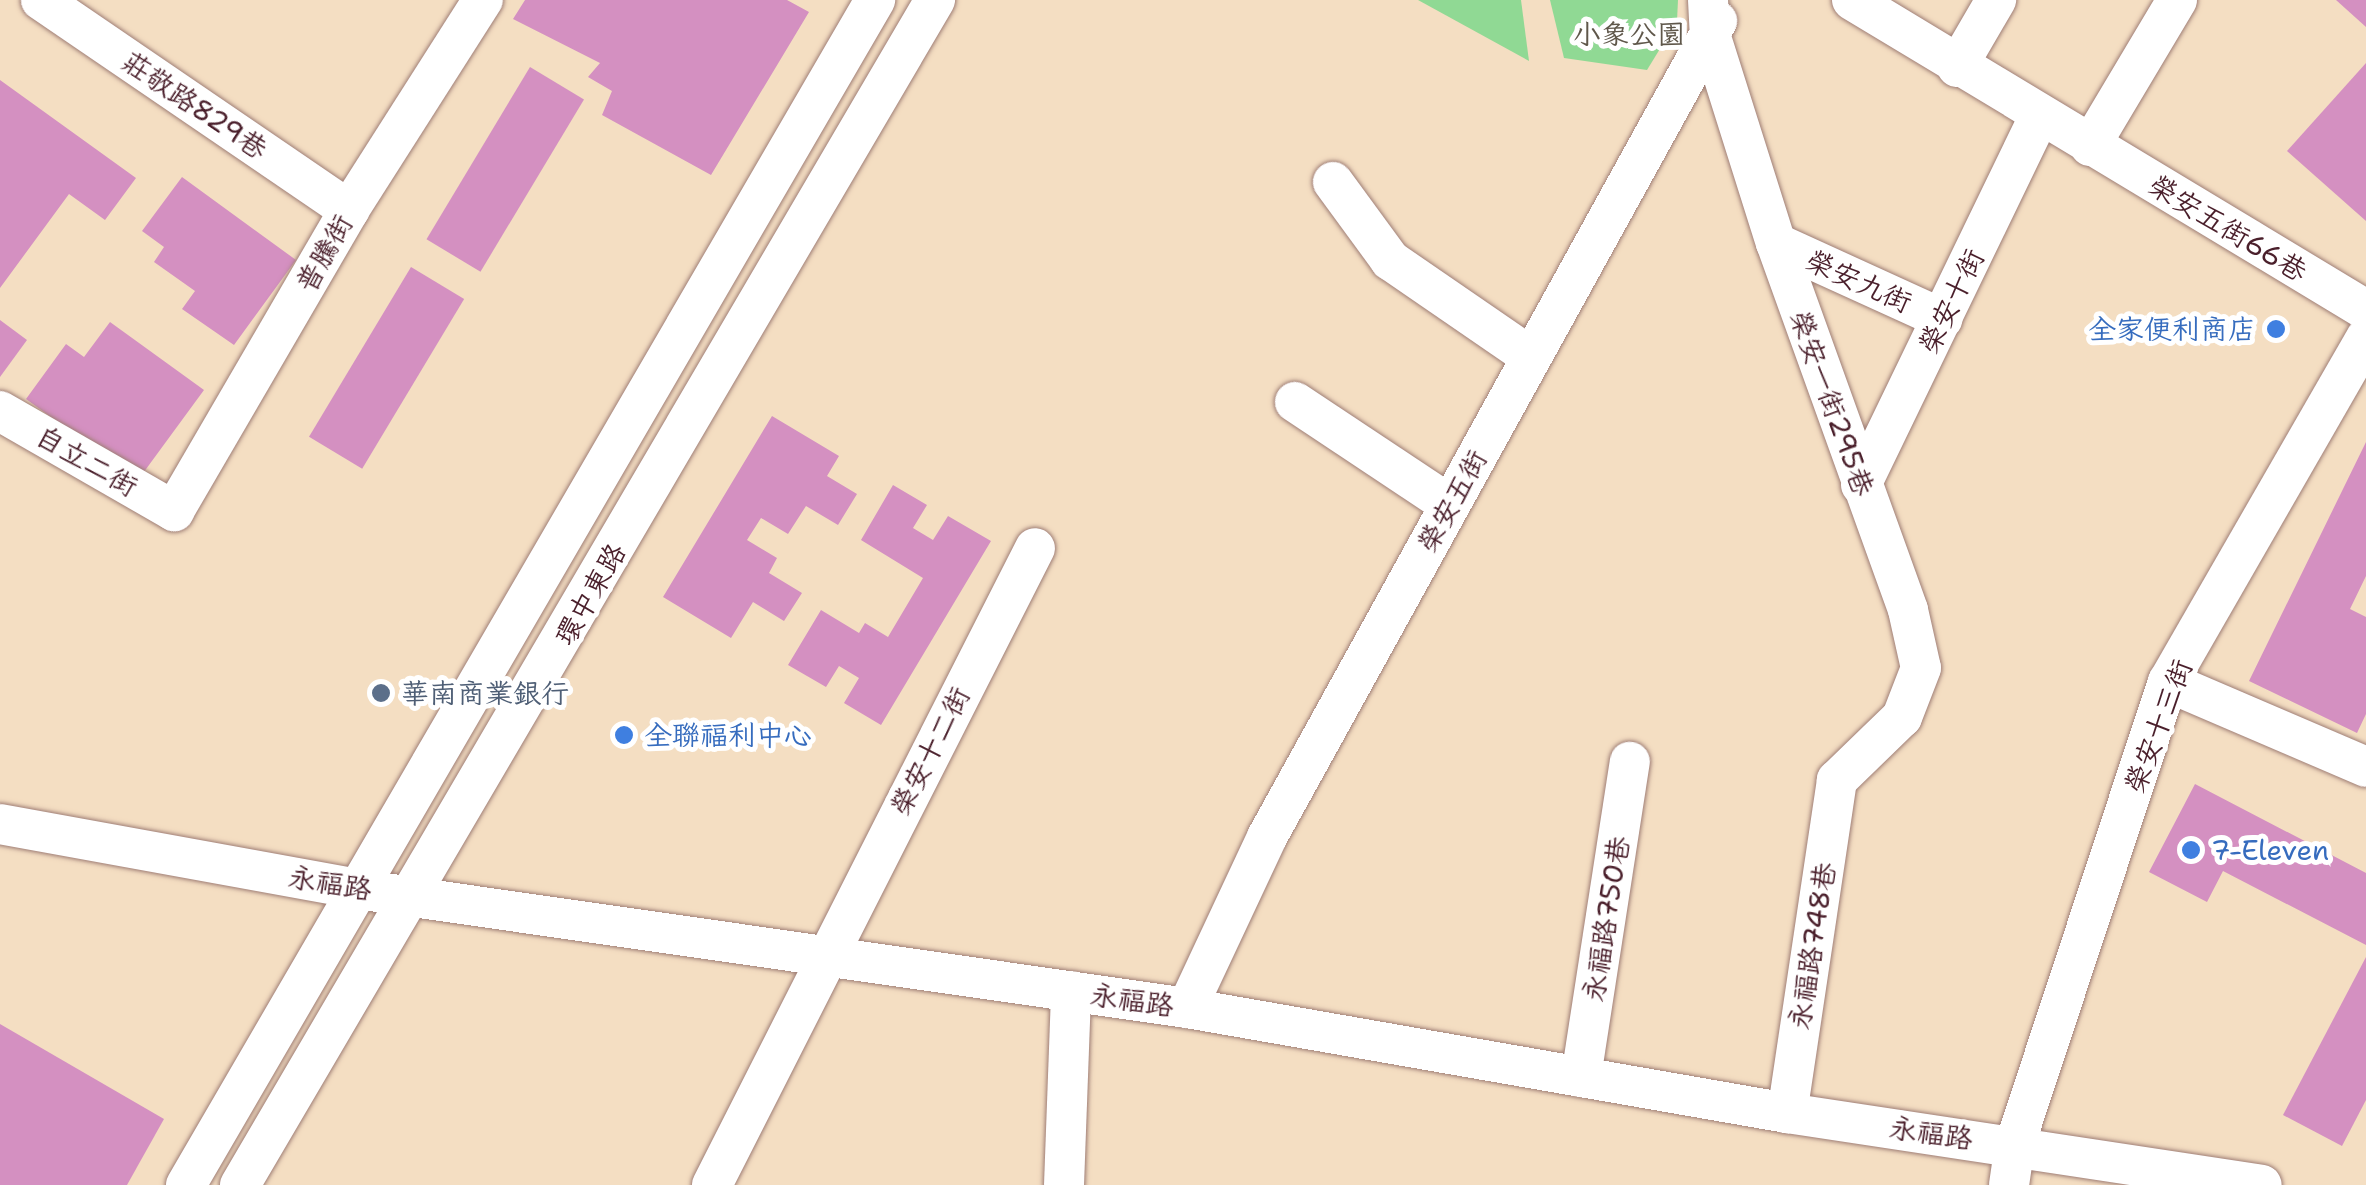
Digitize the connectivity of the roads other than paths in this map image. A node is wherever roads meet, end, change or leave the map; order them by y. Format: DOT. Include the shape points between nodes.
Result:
graph roads {
  1 [pos="40,0"];
  2 [pos="483,0"];
  3 [pos="875,0"];
  4 [pos="935,0"];
  5 [pos="1852,0"];
  6 [pos="1996,0"];
  7 [pos="2177,0"];
  8 [pos="1716,11"];
  9 [pos="1957,67"];
  10 [pos="2039,116"];
  11 [pos="2090,146"];
  12 [pos="1333,182"];
  13 [pos="349,210"];
  14 [pos="1776,243"];
  15 [pos="2366,310"];
  16 [pos="1944,319"];
  17 [pos="2366,337"];
  18 [pos="1531,358"];
  19 [pos="1296,402"];
  20 [pos="0,411"];
  21 [pos="1862,485"];
  22 [pos="1450,505"];
  23 [pos="174,511"];
  24 [pos="1035,548"];
  25 [pos="2168,682"];
  26 [pos="1630,762"];
  27 [pos="2366,767"];
  28 [pos="1838,780"];
  29 [pos="0,824"];
  30 [pos="357,889"];
  31 [pos="416,894"];
  32 [pos="825,954"];
  33 [pos="1071,991"];
  34 [pos="1187,1008"];
  35 [pos="1581,1077"];
  36 [pos="1787,1113"];
  37 [pos="2015,1144"];
  38 [pos="186,1185"];
  39 [pos="240,1185"];
  40 [pos="712,1185"];
  41 [pos="1064,1185"];
  42 [pos="2009,1185"];
  43 [pos="2262,1185"];
  1 -- 13 [label="street, 莊敬路829巷"];
  2 -- 13 [label="street, 普騰街"];
  3 -- 30 [label="street, 環中東路"];
  4 -- 31 [label="street, 環中東路"];
  5 -- 9 [label="street, 榮安五街66巷"];
  6 -- 9 [label="street"];
  7 -- 11 [label="street"];
  8 -- 14 [label="street, 榮安一街295巷"];
  8 -- 18 [label="street, 榮安五街"];
  9 -- 10 [label="street, 榮安五街66巷"];
  10 -- 11 [label="street, 榮安五街66巷"];
  10 -- 16 [label="street, 榮安十街"];
  11 -- 15 [label="street, 榮安五街66巷"];
  12 -- 18 [label="street" via="1390,260"];
  13 -- 23 [label="street, 普騰街"];
  14 -- 16 [label="street, 榮安九街"];
  14 -- 21 [label="street, 榮安一街295巷"];
  16 -- 21 [label="street, 榮安十街"];
  17 -- 25 [label="street, 榮安十三街"];
  18 -- 22 [label="street, 榮安五街"];
  19 -- 22 [label="street"];
  20 -- 23 [label="street, 自立二街"];
  21 -- 28 [label="street, 榮安一街295巷" via="1908,610 1921,668 1902,717"];
  22 -- 34 [label="street, 榮安五街" via="1267,837"];
  24 -- 32 [label="street, 榮安十二街"];
  25 -- 27 [label="street"];
  25 -- 37 [label="street, 榮安十三街"];
  26 -- 35 [label="street, 永福路750巷"];
  28 -- 36 [label="street, 永福路748巷"];
  29 -- 30 [label="street, 永福路"];
  30 -- 31 [label="street, 永福路"];
  30 -- 38 [label="street, 環中東路"];
  31 -- 32 [label="street, 永福路"];
  31 -- 39 [label="street, 環中東路"];
  32 -- 33 [label="street, 永福路"];
  32 -- 40 [label="street, 榮安十二街"];
  33 -- 34 [label="street, 永福路"];
  33 -- 41 [label="street"];
  34 -- 35 [label="street, 永福路"];
  35 -- 36 [label="street, 永福路"];
  36 -- 37 [label="street, 永福路"];
  37 -- 42 [label="street, 榮安十三街"];
  37 -- 43 [label="street, 永福路"];
}
